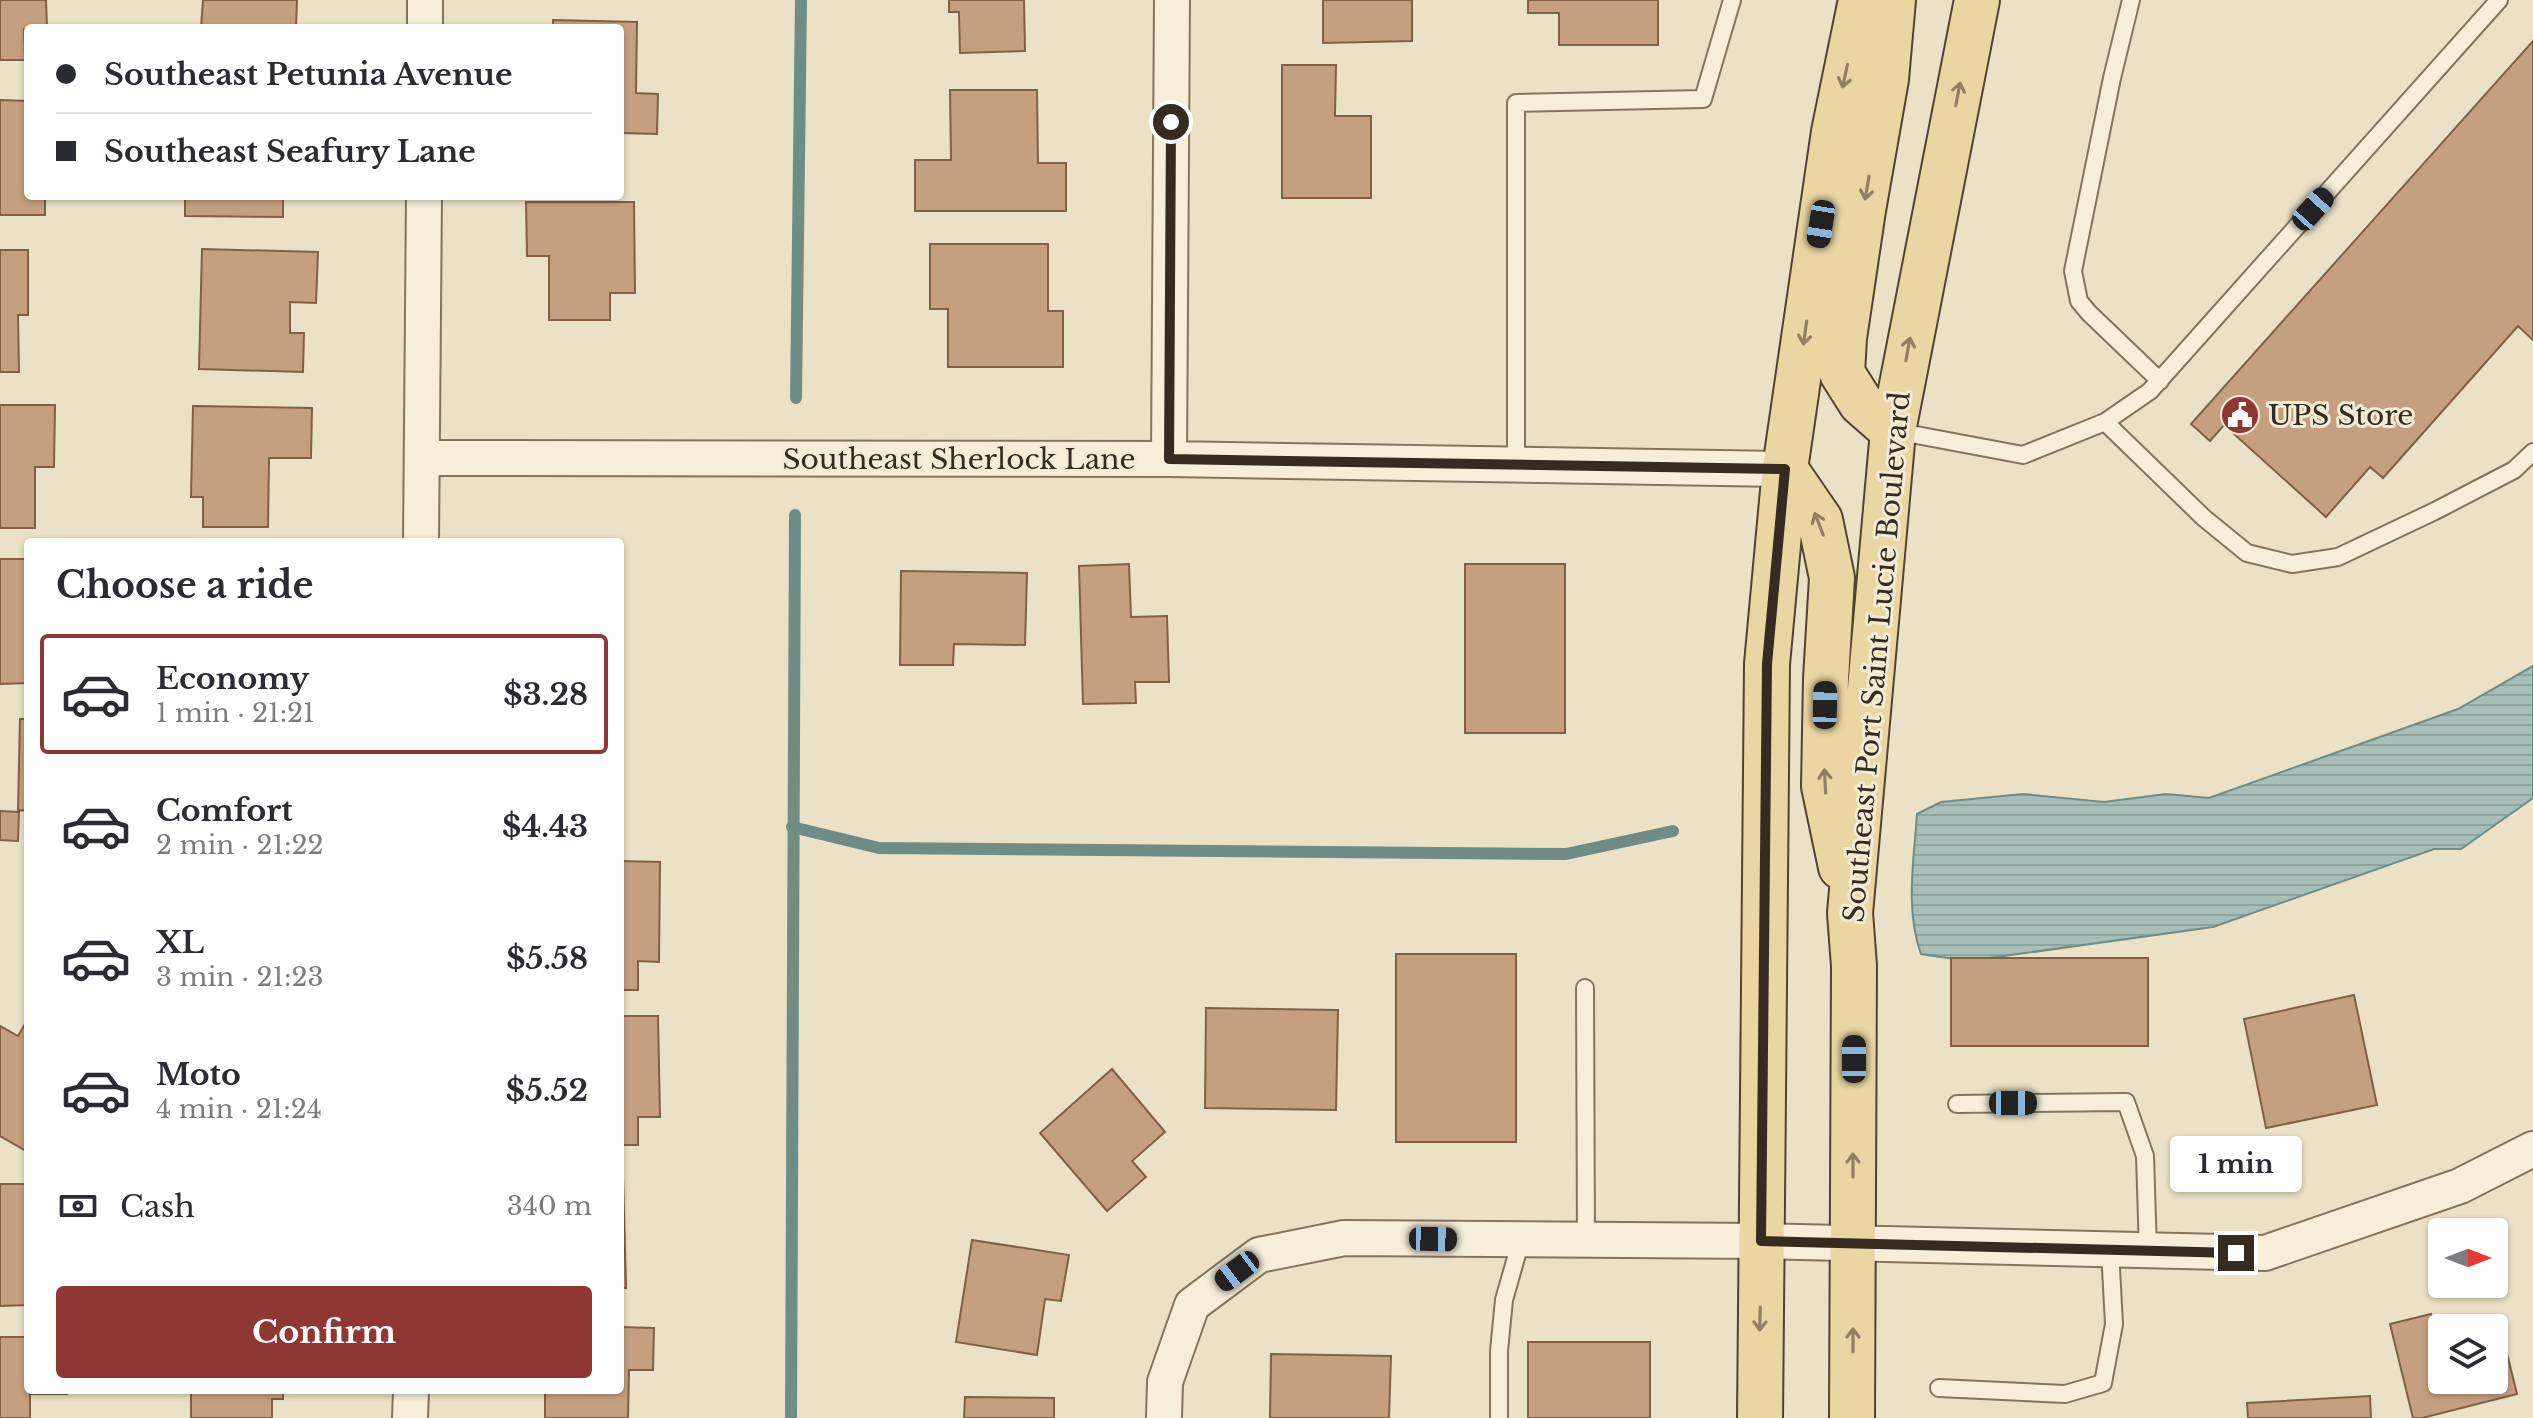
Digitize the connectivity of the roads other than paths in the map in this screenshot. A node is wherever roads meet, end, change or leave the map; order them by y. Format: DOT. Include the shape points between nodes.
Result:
graph roads {
  1 [pos="425,0"];
  2 [pos="1172,0"];
  3 [pos="1732,0"];
  4 [pos="1861,0"];
  5 [pos="1893,0"];
  6 [pos="1977,0"];
  7 [pos="2131,0"];
  8 [pos="2499,0"];
  9 [pos="425,24"];
  10 [pos="424,200"];
  11 [pos="2160,381"];
  12 [pos="2105,422"];
  13 [pos="1893,431"];
  14 [pos="2533,452"];
  15 [pos="422,458"];
  16 [pos="1169,459"];
  17 [pos="1516,465"];
  18 [pos="1785,469"];
  19 [pos="421,538"];
  20 [pos="1850,913"];
  21 [pos="1585,988"];
  22 [pos="1957,1104"];
  23 [pos="2533,1149"];
  24 [pos="1521,1240"];
  25 [pos="1586,1240"];
  26 [pos="1761,1241"];
  27 [pos="1853,1243"];
  28 [pos="2110,1250"];
  29 [pos="2148,1251"];
  30 [pos="1939,1388"];
  31 [pos="411,1394"];
  32 [pos="410,1418"];
  33 [pos="1164,1418"];
  34 [pos="1499,1418"];
  35 [pos="1760,1418"];
  36 [pos="1852,1418"];
  1 -- 9 [label="street"];
  2 -- 16 [label="street"];
  3 -- 17 [label="lane" via="1703,99 1516,103"];
  4 -- 18 [label="main road, one-way" via="1834,132"];
  5 -- 13 [label="main road, one-way" via="1842,373 1861,403"];
  13 -- 6 [label="main road, Southeast Port Saint Lucie Boulevard, one-way"];
  7 -- 11 [label="lane" via="2073,271 2079,301"];
  8 -- 11 [label="lane"];
  10 -- 15 [label="street"];
  11 -- 12 [label="lane"];
  12 -- 13 [label="lane" via="2023,455"];
  12 -- 14 [label="lane" via="2247,553 2292,564 2338,557 2514,470"];
  13 -- 20 [label="main road, Southeast Port Saint Lucie Boulevard"];
  15 -- 16 [label="street, Southeast Sherlock Lane"];
  15 -- 19 [label="street"];
  16 -- 17 [label="street, Southeast Sherlock Lane"];
  17 -- 18 [label="street, Southeast Sherlock Lane"];
  20 -- 18 [label="main road, one-way" via="1824,786 1832,578 1820,520"];
  18 -- 26 [label="main road" via="1767,664"];
  27 -- 20 [label="main road, Southeast Port Saint Lucie Boulevard, one-way"];
  21 -- 25 [label="lane"];
  22 -- 29 [label="lane" via="2126,1102 2145,1156"];
  23 -- 29 [label="street" via="2460,1186 2265,1253"];
  24 -- 25 [label="street"];
  24 -- 33 [label="street" via="1344,1238 1259,1255 1192,1305 1165,1382"];
  24 -- 34 [label="lane" via="1504,1300"];
  25 -- 26 [label="street"];
  26 -- 27 [label="street"];
  26 -- 35 [label="main road, one-way"];
  27 -- 28 [label="street"];
  36 -- 27 [label="main road, Southeast Port Saint Lucie Boulevard, one-way"];
  28 -- 29 [label="street"];
  28 -- 30 [label="lane" via="2114,1324 2103,1383 2065,1394"];
  31 -- 32 [label="street"];
}
